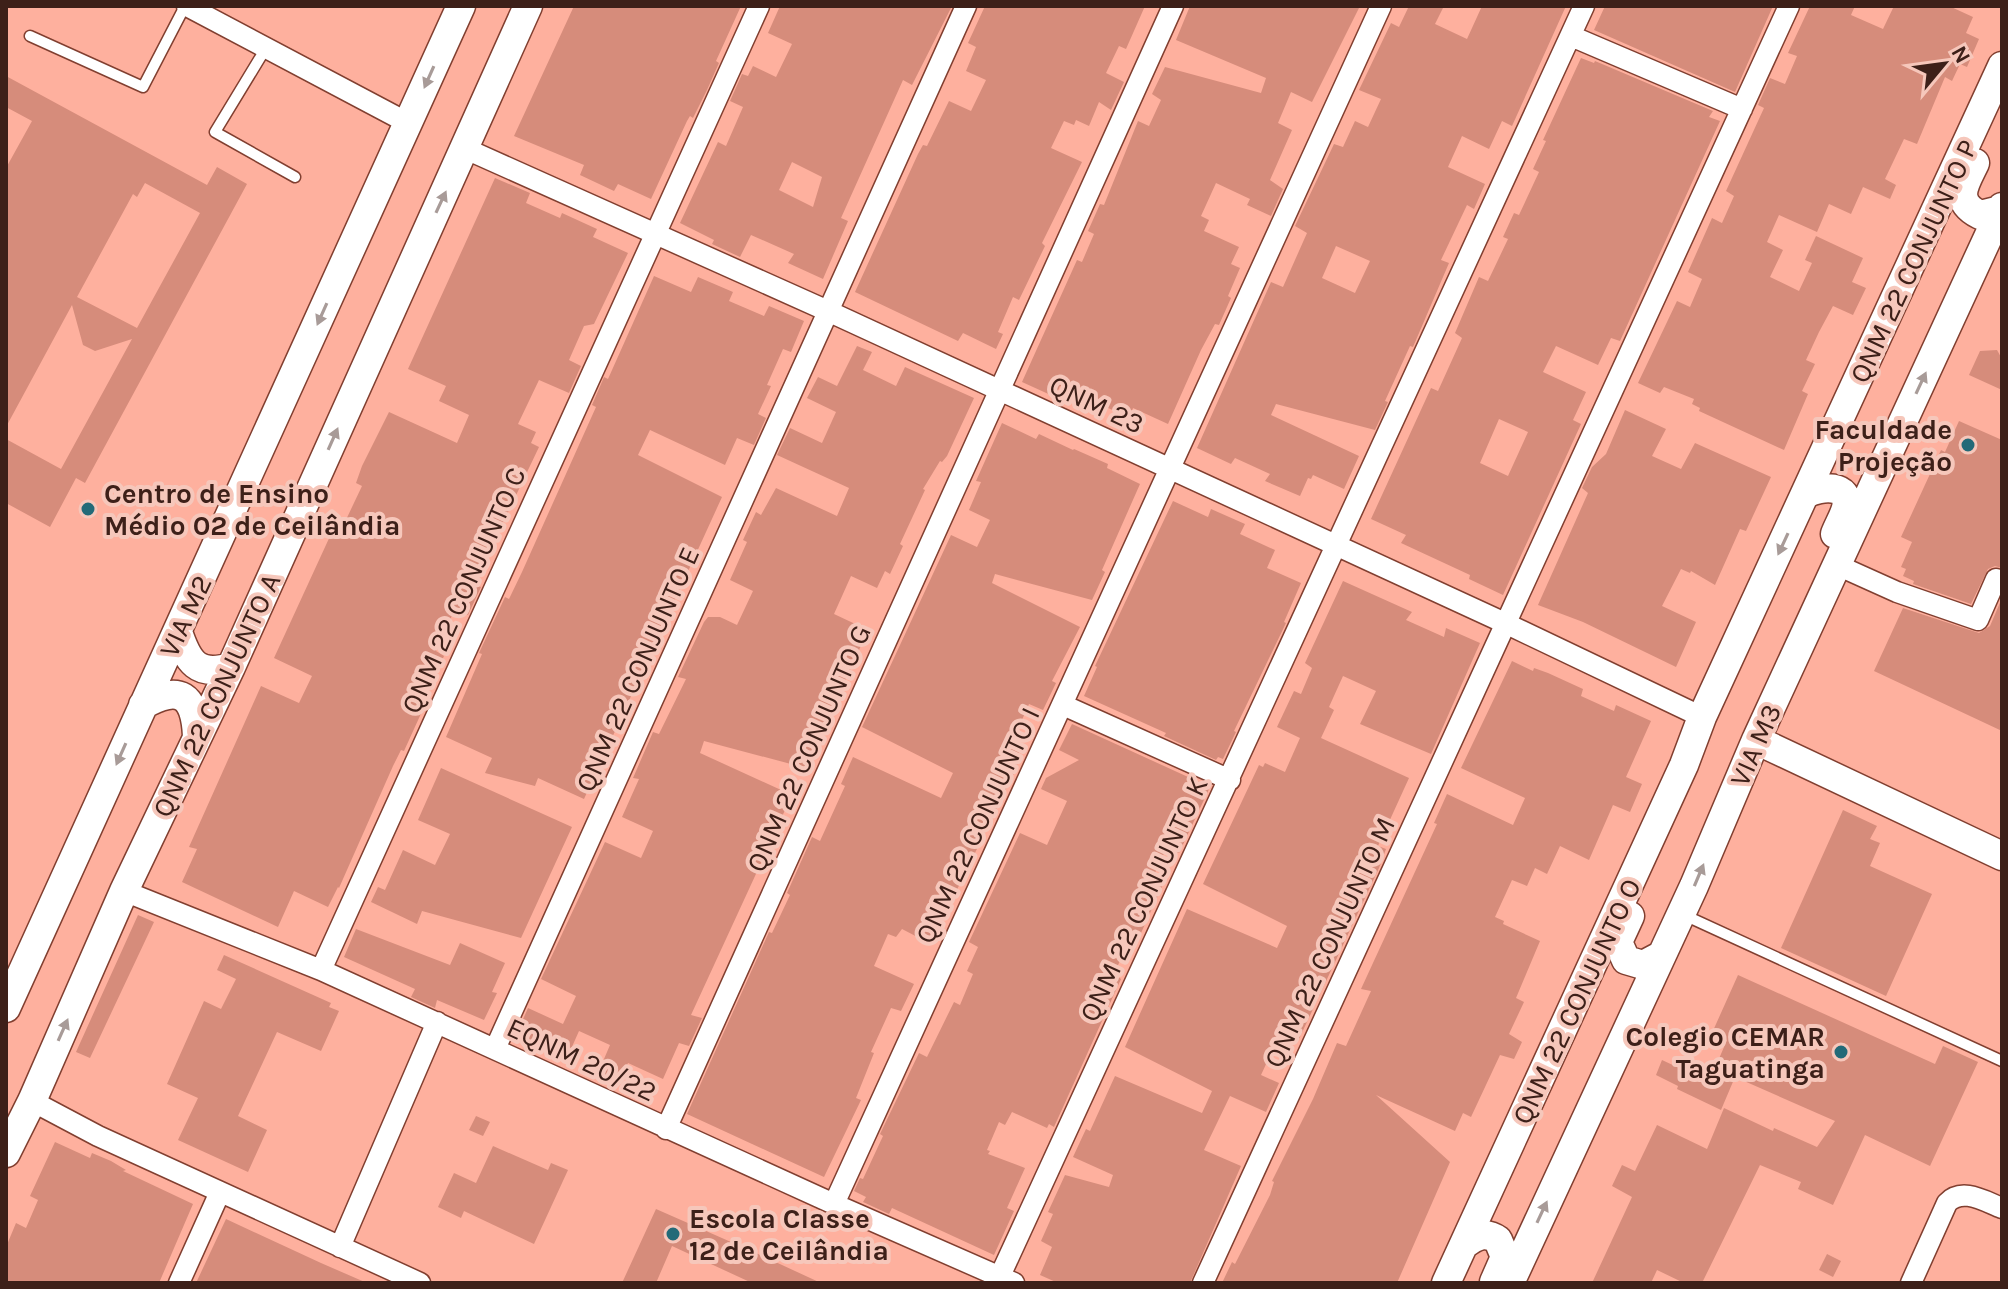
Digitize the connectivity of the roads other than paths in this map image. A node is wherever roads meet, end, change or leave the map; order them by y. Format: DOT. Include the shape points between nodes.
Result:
graph roads {
  1 [pos="186,6"];
  2 [pos="461,6"];
  3 [pos="528,6"];
  4 [pos="759,6"];
  5 [pos="966,6"];
  6 [pos="1173,6"];
  7 [pos="1381,6"];
  8 [pos="1584,6"];
  9 [pos="1789,6"];
  10 [pos="30,36"];
  11 [pos="1571,36"];
  12 [pos="266,48"];
  13 [pos="2002,66"];
  14 [pos="2002,104"];
  15 [pos="1742,109"];
  16 [pos="408,123"];
  17 [pos="466,149"];
  18 [pos="295,177"];
  19 [pos="2001,209"];
  20 [pos="656,232"];
  21 [pos="830,312"];
  22 [pos="1000,391"];
  23 [pos="1171,469"];
  24 [pos="1806,494"];
  25 [pos="1338,546"];
  26 [pos="1837,565"];
  27 [pos="1996,579"];
  28 [pos="1507,624"];
  29 [pos="178,632"];
  30 [pos="231,667"];
  31 [pos="1784,681"];
  32 [pos="143,705"];
  33 [pos="1063,705"];
  34 [pos="1702,717"];
  35 [pos="197,736"];
  36 [pos="1756,740"];
  37 [pos="1684,765"];
  38 [pos="1230,780"];
  39 [pos="2002,856"];
  40 [pos="124,891"];
  41 [pos="1679,913"];
  42 [pos="1660,956"];
  43 [pos="321,970"];
  44 [pos="6,1008"];
  45 [pos="437,1022"];
  46 [pos="495,1049"];
  47 [pos="2002,1061"];
  48 [pos="32,1101"];
  49 [pos="666,1129"];
  50 [pos="6,1153"];
  51 [pos="220,1192"];
  52 [pos="834,1204"];
  53 [pos="2002,1208"];
  54 [pos="1465,1244"];
  55 [pos="340,1247"];
  56 [pos="387,1276"];
  57 [pos="1007,1280"];
  58 [pos="179,1283"];
  59 [pos="420,1283"];
  60 [pos="1203,1283"];
  61 [pos="1446,1283"];
  62 [pos="1493,1283"];
  63 [pos="1510,1283"];
  64 [pos="1911,1283"];
  1 -- 10 [label="lane" via="143,87"];
  1 -- 12 [label="street"];
  2 -- 16 [label="main road, VIA M2, one-way"];
  3 -- 17 [label="main road, QNM 22 CONJUNTO A"];
  4 -- 20 [label="street, QNM 22 CONJUNTO C"];
  5 -- 21 [label="street, QNM 22 CONJUNTO E"];
  6 -- 22 [label="street, QNM 22 CONJUNTO G"];
  7 -- 23 [label="street, QNM 22 CONJUNTO I"];
  8 -- 11 [label="street, QNM 22 CONJUNTO K"];
  9 -- 15 [label="street, QNM 22 CONJUNTO M"];
  11 -- 15 [label="street"];
  11 -- 25 [label="street, QNM 22 CONJUNTO K"];
  12 -- 16 [label="street"];
  12 -- 18 [label="lane" via="215,132"];
  13 -- 24 [label="main road, QNM 22 CONJUNTO P"];
  14 -- 19 [label="main road" via="1963,190 1964,201 1975,212 1986,215"];
  15 -- 28 [label="street, QNM 22 CONJUNTO M"];
  16 -- 29 [label="main road, VIA M2, one-way"];
  17 -- 20 [label="street, QNM 23"];
  30 -- 17 [label="main road, QNM 22 CONJUNTO A, one-way"];
  26 -- 19 [label="main road, VIA M3, one-way"];
  20 -- 21 [label="street, QNM 23"];
  20 -- 43 [label="street, QNM 22 CONJUNTO C"];
  21 -- 22 [label="street, QNM 23"];
  21 -- 46 [label="street, QNM 22 CONJUNTO E"];
  22 -- 23 [label="street, QNM 23"];
  22 -- 49 [label="street, QNM 22 CONJUNTO G"];
  23 -- 25 [label="street, QNM 23"];
  23 -- 33 [label="street, QNM 22 CONJUNTO I"];
  24 -- 31 [label="main road" via="1823,487 1838,489 1846,508 1804,607"];
  24 -- 34 [label="main road, QNM 22 CONJUNTO P, one-way"];
  25 -- 28 [label="street, QNM 23"];
  25 -- 38 [label="street, QNM 22 CONJUNTO K"];
  26 -- 27 [label="street" via="1978,620"];
  26 -- 31 [label="main road, VIA M3"];
  28 -- 34 [label="street, QNM 23"];
  28 -- 60 [label="street, QNM 22 CONJUNTO M"];
  29 -- 30 [label="main road" via="185,654 198,667 213,672"];
  29 -- 32 [label="main road, VIA M2"];
  30 -- 35 [label="main road, QNM 22 CONJUNTO A"];
  31 -- 36 [label="main road, VIA M3"];
  32 -- 35 [label="main road" via="176,694 196,714"];
  32 -- 44 [label="main road, VIA M2, one-way"];
  33 -- 38 [label="street"];
  33 -- 52 [label="street, QNM 22 CONJUNTO I"];
  34 -- 37 [label="main road, QNM 22 CONJUNTO O"];
  35 -- 40 [label="main road, QNM 22 CONJUNTO A"];
  36 -- 39 [label="main road"];
  41 -- 36 [label="main road, VIA M3, one-way"];
  37 -- 42 [label="main road" via="1661,842 1618,942 1631,963 1643,965"];
  37 -- 54 [label="main road, QNM 22 CONJUNTO O"];
  38 -- 57 [label="street, QNM 22 CONJUNTO K"];
  40 -- 43 [label="street, EQNM 20/22"];
  48 -- 40 [label="main road, one-way"];
  41 -- 42 [label="main road, VIA M3"];
  41 -- 47 [label="lane"];
  63 -- 42 [label="main road, VIA M3, one-way"];
  43 -- 45 [label="street, EQNM 20/22"];
  45 -- 46 [label="street, EQNM 20/22"];
  45 -- 55 [label="street"];
  46 -- 49 [label="street, EQNM 20/22"];
  48 -- 50 [label="main road"];
  48 -- 51 [label="street"];
  49 -- 52 [label="street, EQNM 20/22"];
  51 -- 55 [label="street"];
  51 -- 58 [label="street"];
  52 -- 57 [label="street, EQNM 20/22"];
  53 -- 64 [label="street" via="1966,1195 1952,1198"];
  54 -- 61 [label="main road, QNM 22 CONJUNTO O"];
  54 -- 62 [label="main road" via="1484,1234 1498,1240 1505,1257"];
  55 -- 56 [label="street"];
  56 -- 59 [label="street"];
}
